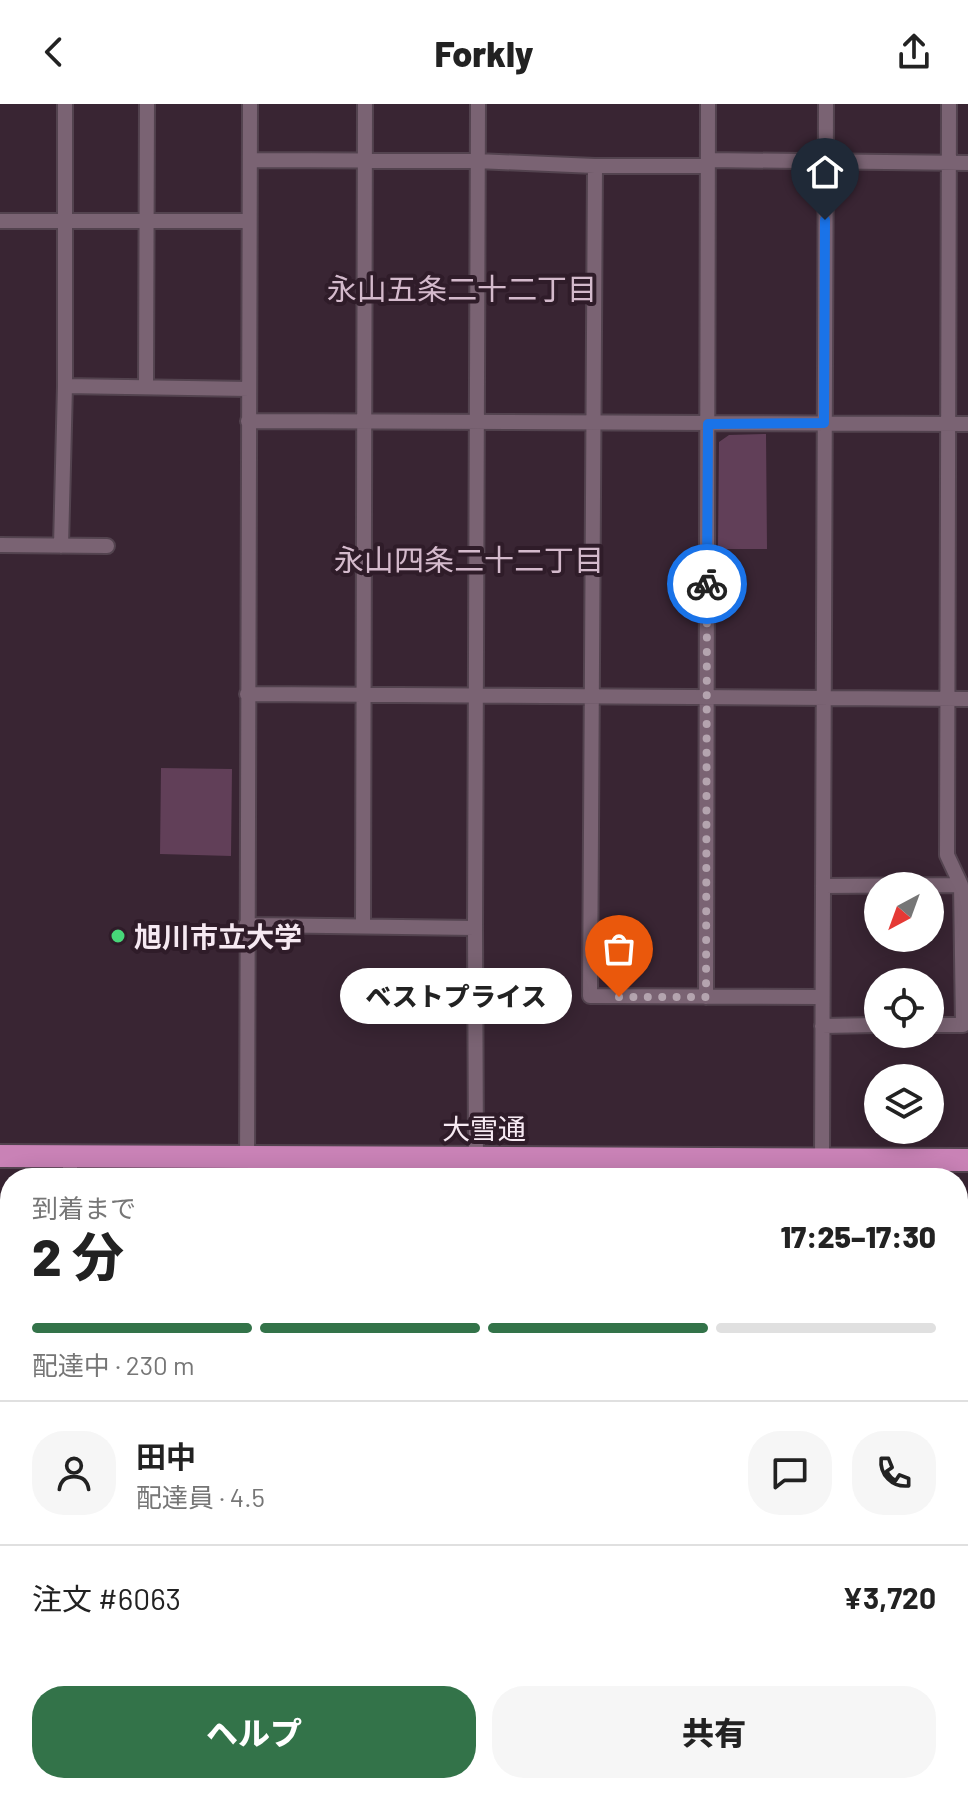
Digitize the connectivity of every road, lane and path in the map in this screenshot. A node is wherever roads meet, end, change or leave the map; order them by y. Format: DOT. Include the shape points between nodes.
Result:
graph roads {
  1 [pos="65,104"];
  2 [pos="147,104"];
  3 [pos="250,104"];
  4 [pos="365,104"];
  5 [pos="478,104"];
  6 [pos="708,104"];
  7 [pos="826,104"];
  8 [pos="949,104"];
  9 [pos="250,160"];
  10 [pos="365,161"];
  11 [pos="477,161"];
  12 [pos="826,162"];
  13 [pos="708,163"];
  14 [pos="948,163"];
  15 [pos="968,163"];
  16 [pos="595,166"];
  17 [pos="0,221"];
  18 [pos="64,221"];
  19 [pos="145,221"];
  20 [pos="249,221"];
  21 [pos="65,386"];
  22 [pos="146,387"];
  23 [pos="249,389"];
  24 [pos="248,421"];
  25 [pos="364,422"];
  26 [pos="477,423"];
  27 [pos="594,423"];
  28 [pos="824,423"];
  29 [pos="708,424"];
  30 [pos="948,424"];
  31 [pos="968,424"];
  32 [pos="0,545"];
  33 [pos="61,546"];
  34 [pos="107,546"];
  35 [pos="247,694"];
  36 [pos="363,697"];
  37 [pos="593,697"];
  38 [pos="475,698"];
  39 [pos="823,698"];
  40 [pos="707,699"];
  41 [pos="947,699"];
  42 [pos="968,699"];
  43 [pos="961,885"];
  44 [pos="823,886"];
  45 [pos="246,925"];
  46 [pos="363,926"];
  47 [pos="475,928"];
  48 [pos="706,997"];
  49 [pos="821,997"];
  50 [pos="864,1025"];
  51 [pos="944,1025"];
  52 [pos="822,1026"];
  53 [pos="0,1156"];
  54 [pos="476,1158"];
  55 [pos="822,1159"];
  56 [pos="959,1166"];
  57 [pos="70,1167"];
  58 [pos="247,1167"];
  59 [pos="705,1168"];
  1 -- 18 [label="street"];
  2 -- 19 [label="street"];
  3 -- 9 [label="street"];
  4 -- 10 [label="street"];
  5 -- 11 [label="street"];
  6 -- 13 [label="street"];
  7 -- 12 [label="street"];
  8 -- 14 [label="street"];
  9 -- 10 [label="street"];
  9 -- 20 [label="street"];
  10 -- 11 [label="street"];
  10 -- 25 [label="street"];
  11 -- 16 [label="street"];
  11 -- 26 [label="street"];
  12 -- 13 [label="street"];
  12 -- 14 [label="street"];
  12 -- 28 [label="street"];
  13 -- 16 [label="street"];
  13 -- 29 [label="street"];
  14 -- 15 [label="street"];
  14 -- 30 [label="street"];
  16 -- 27 [label="street"];
  17 -- 18 [label="street"];
  18 -- 19 [label="street"];
  18 -- 21 [label="street"];
  19 -- 20 [label="street"];
  19 -- 22 [label="street"];
  20 -- 23 [label="street"];
  21 -- 22 [label="street"];
  21 -- 33 [label="street"];
  22 -- 23 [label="street"];
  23 -- 24 [label="street"];
  24 -- 25 [label="street"];
  24 -- 35 [label="street"];
  25 -- 26 [label="street"];
  25 -- 36 [label="street"];
  26 -- 27 [label="street"];
  26 -- 38 [label="street"];
  27 -- 29 [label="street"];
  27 -- 37 [label="street"];
  28 -- 29 [label="street"];
  28 -- 30 [label="street"];
  28 -- 39 [label="street"];
  29 -- 40 [label="street"];
  30 -- 31 [label="street"];
  30 -- 41 [label="street"];
  32 -- 33 [label="street"];
  33 -- 34 [label="street"];
  35 -- 36 [label="street"];
  35 -- 45 [label="street"];
  36 -- 38 [label="street"];
  36 -- 46 [label="street"];
  37 -- 38 [label="street"];
  37 -- 40 [label="street"];
  37 -- 48 [label="street" via="590,996"];
  38 -- 47 [label="street"];
  39 -- 40 [label="street"];
  39 -- 41 [label="street"];
  39 -- 44 [label="street"];
  40 -- 48 [label="street"];
  41 -- 42 [label="street"];
  41 -- 43 [label="street" via="947,855"];
  43 -- 44 [label="street"];
  43 -- 51 [label="street" via="963,1025"];
  44 -- 49 [label="street"];
  45 -- 46 [label="street"];
  45 -- 58 [label="street"];
  46 -- 47 [label="street"];
  47 -- 54 [label="street"];
  48 -- 49 [label="street"];
  49 -- 52 [label="street"];
  50 -- 52 [label="street"];
  52 -- 55 [label="street"];
  53 -- 57 [label="highway, 大雪通"];
  54 -- 58 [label="highway, 大雪通"];
  54 -- 59 [label="highway, 大雪通"];
  55 -- 56 [label="highway, 大雪通"];
  55 -- 59 [label="highway, 大雪通"];
  57 -- 58 [label="highway, 大雪通"];
}
